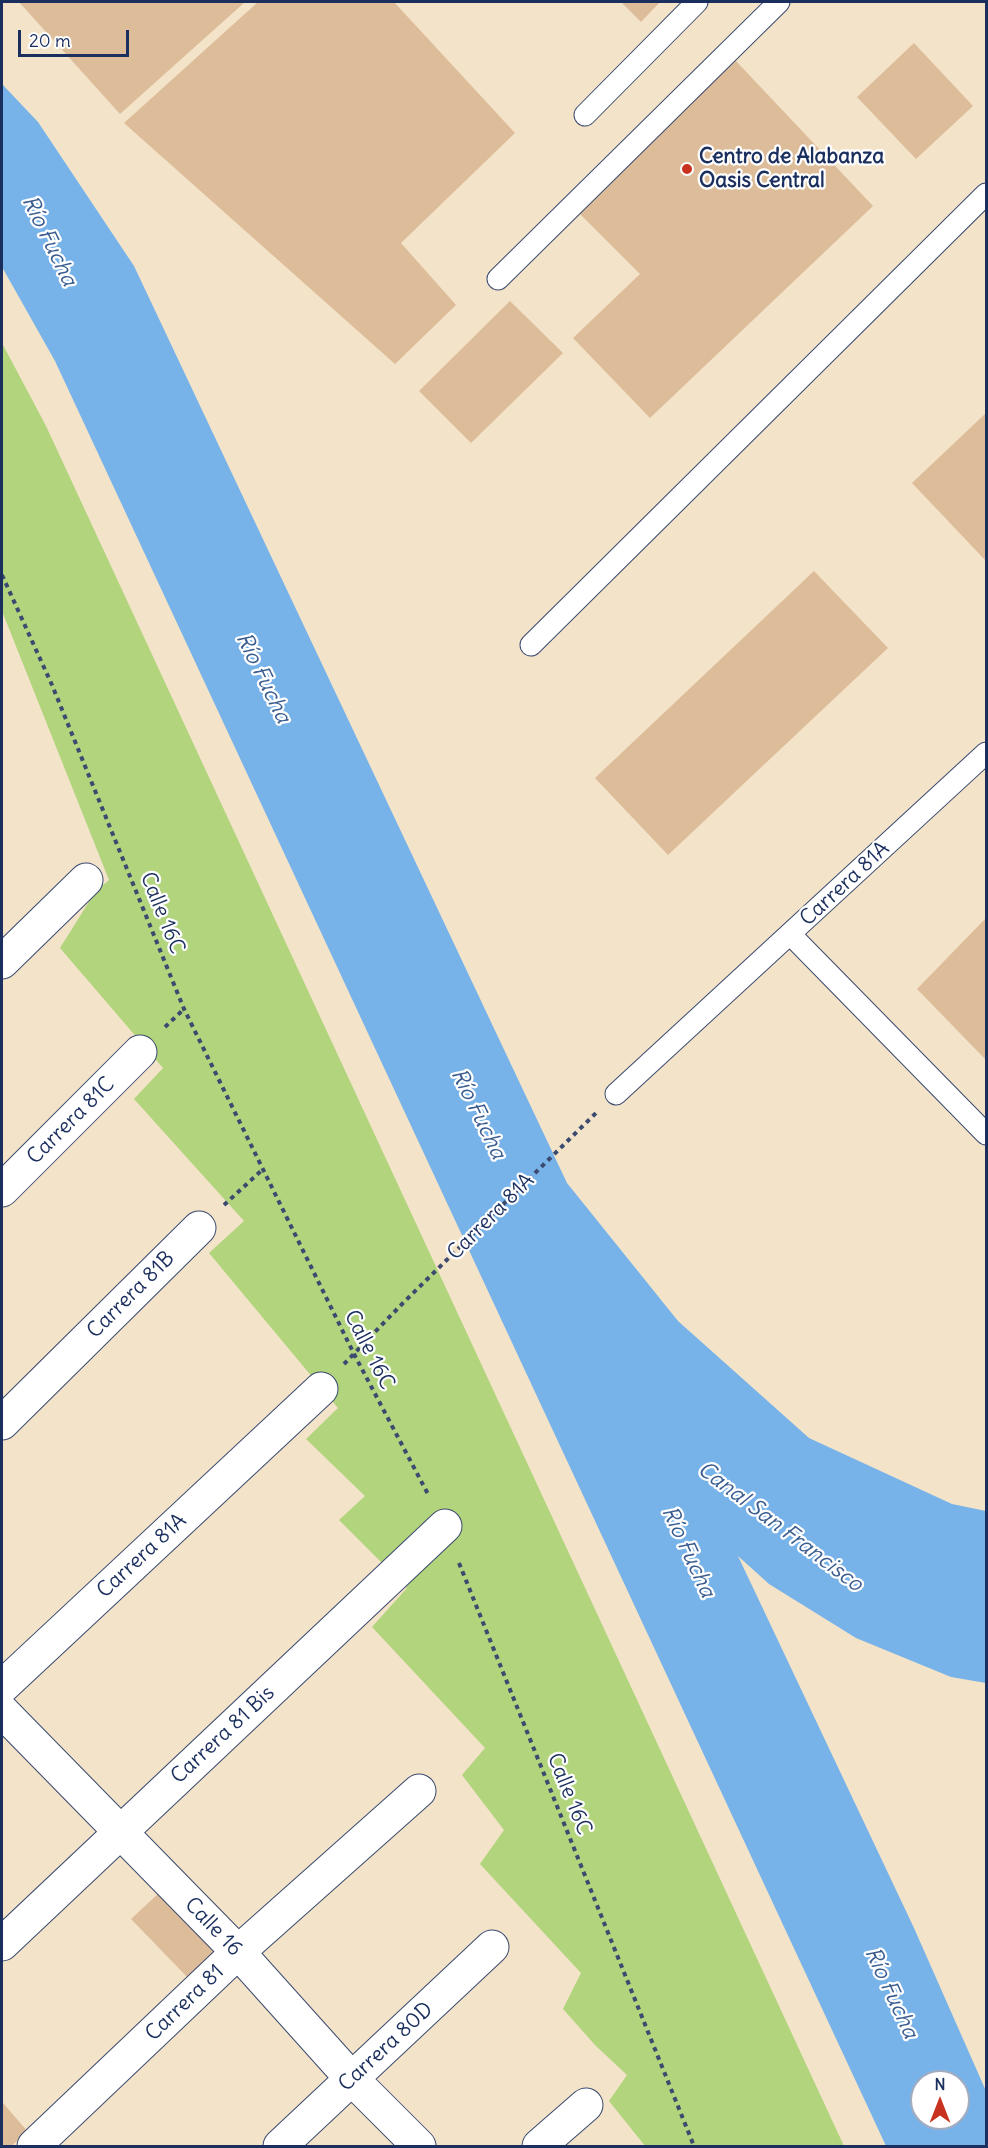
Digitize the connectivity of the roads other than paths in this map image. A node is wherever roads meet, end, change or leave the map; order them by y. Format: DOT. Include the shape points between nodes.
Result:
graph roads {
  1 [pos="697,2"];
  2 [pos="779,2"];
  3 [pos="585,115"];
  4 [pos="987,194"];
  5 [pos="498,279"];
  6 [pos="531,645"];
  7 [pos="987,753"];
  8 [pos="86,880"];
  9 [pos="790,934"];
  10 [pos="2,962"];
  11 [pos="140,1052"];
  12 [pos="616,1094"];
  13 [pos="987,1134"];
  14 [pos="2,1190"];
  15 [pos="199,1228"];
  16 [pos="321,1389"];
  17 [pos="2,1423"];
  18 [pos="445,1526"];
  19 [pos="2,1687"];
  20 [pos="2,1711"];
  21 [pos="419,1791"];
  22 [pos="120,1833"];
  23 [pos="2,1944"];
  24 [pos="492,1947"];
  25 [pos="238,1952"];
  26 [pos="352,2079"];
  27 [pos="586,2105"];
  28 [pos="34,2146"];
  29 [pos="280,2146"];
  30 [pos="419,2146"];
  31 [pos="539,2146"];
  1 -- 3 [label="lane"];
  2 -- 5 [label="lane"];
  4 -- 6 [label="lane"];
  7 -- 9 [label="lane, Carrera 81A"];
  8 -- 10 [label="street"];
  9 -- 12 [label="lane, Carrera 81A"];
  9 -- 13 [label="lane"];
  11 -- 14 [label="street, Carrera 81C"];
  15 -- 17 [label="street, Carrera 81B"];
  16 -- 19 [label="street, Carrera 81A"];
  18 -- 22 [label="street, Carrera 81 Bis"];
  20 -- 22 [label="street, Calle 16"];
  21 -- 25 [label="street, Carrera 81"];
  22 -- 23 [label="street, Carrera 81 Bis"];
  22 -- 25 [label="street, Calle 16"];
  24 -- 26 [label="street, Carrera 80D"];
  25 -- 26 [label="street, Calle 16"];
  25 -- 28 [label="street, Carrera 81"];
  26 -- 29 [label="street, Carrera 80D"];
  26 -- 30 [label="street, Calle 16"];
  27 -- 31 [label="street"];
}
